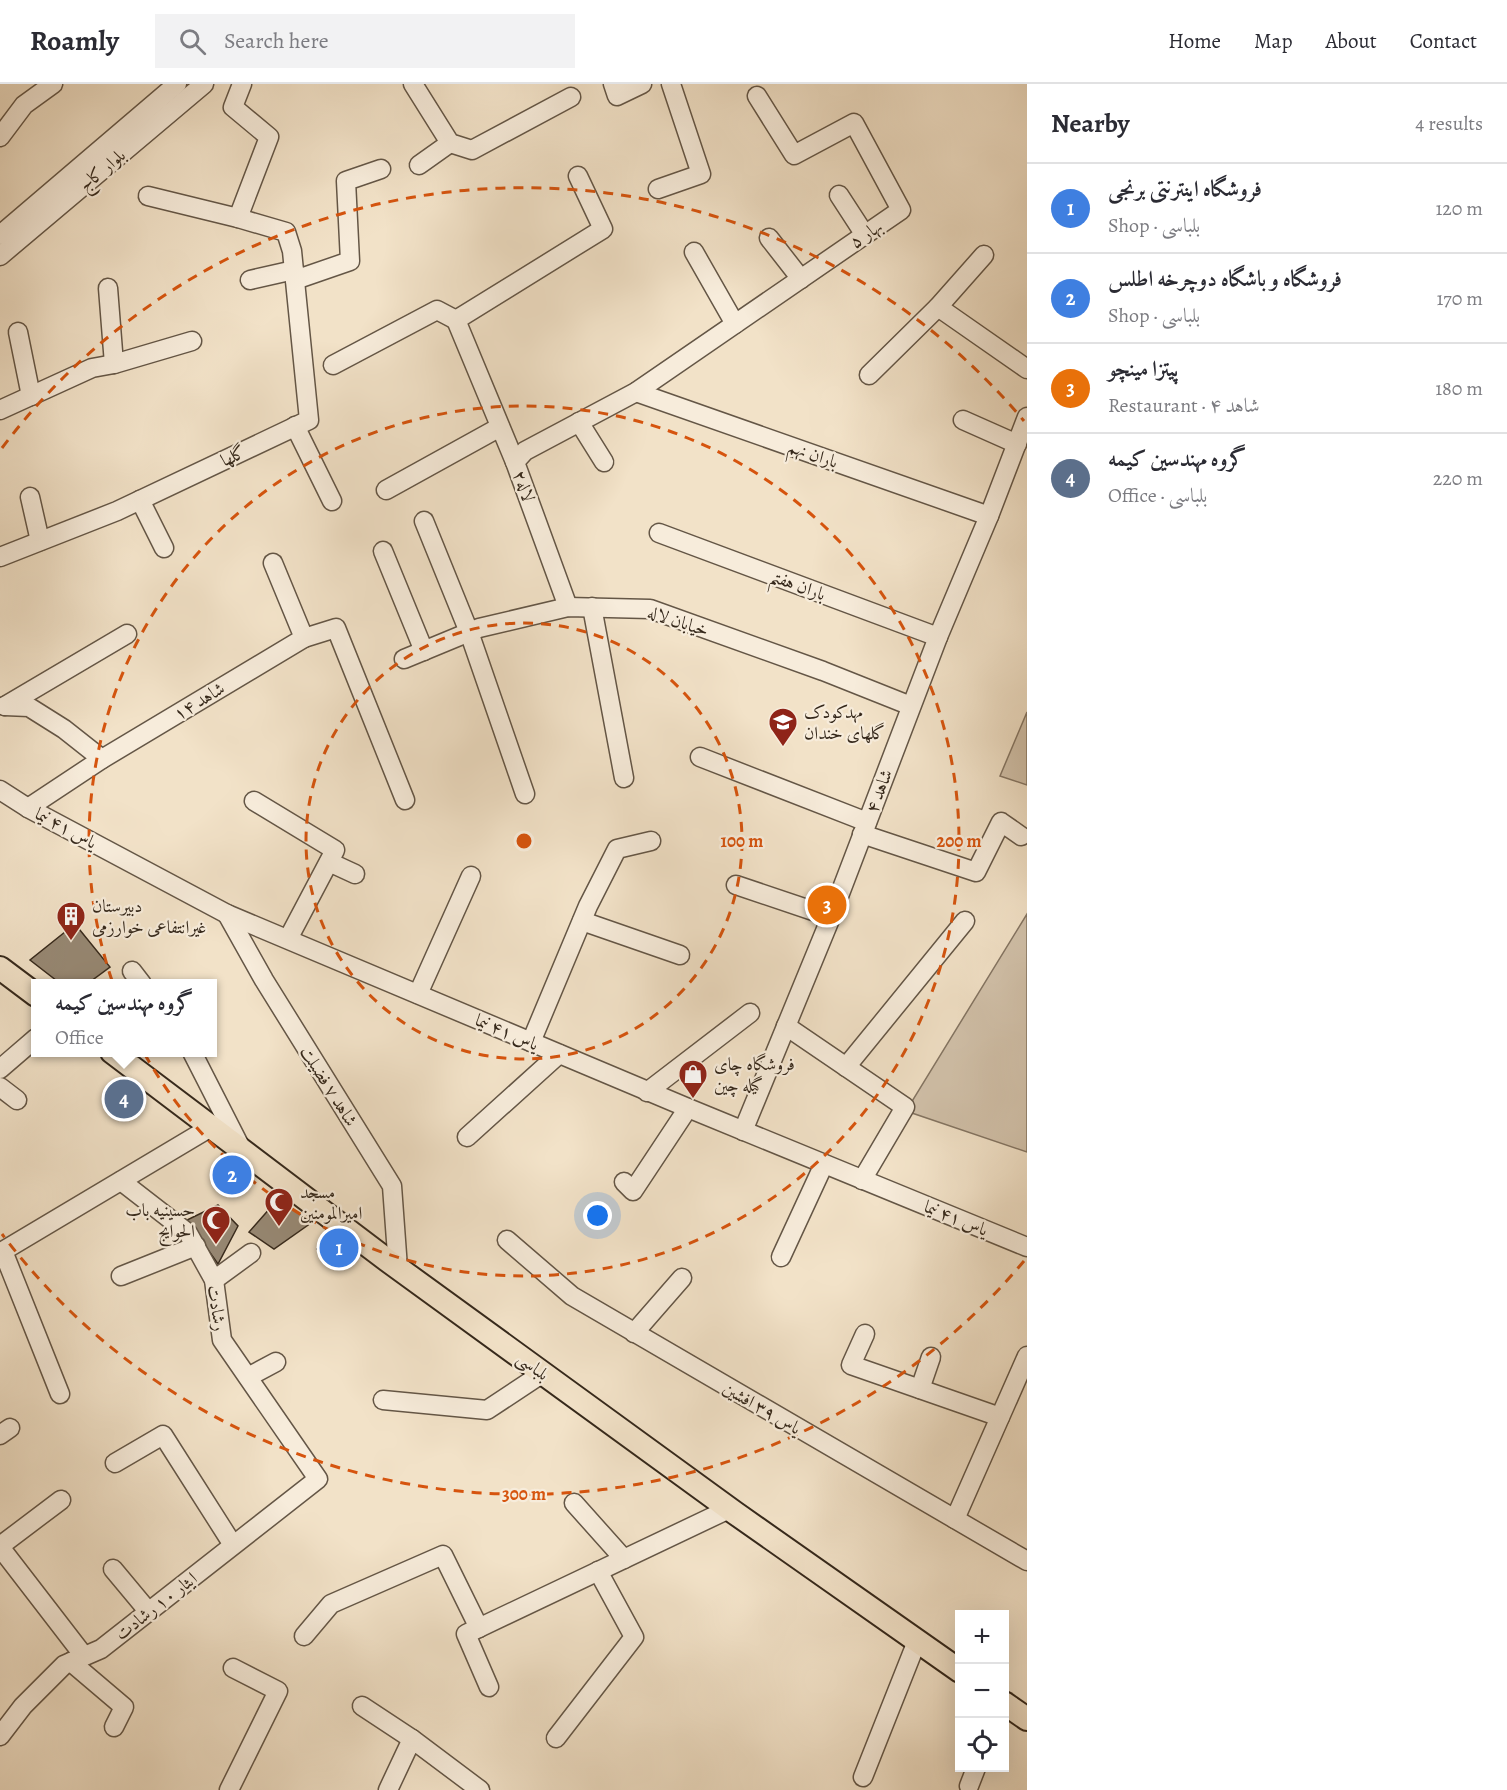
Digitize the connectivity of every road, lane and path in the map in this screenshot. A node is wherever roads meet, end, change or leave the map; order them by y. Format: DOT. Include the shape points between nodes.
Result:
graph roads {
  1 [pos="53,84"];
  2 [pos="177,84"];
  3 [pos="204,84"];
  4 [pos="242,84"];
  5 [pos="413,84"];
  6 [pos="613,84"];
  7 [pos="642,84"];
  8 [pos="671,84"];
  9 [pos="757,96"];
  10 [pos="571,97"];
  11 [pos="0,137"];
  12 [pos="450,143"];
  13 [pos="419,165"];
  14 [pos="381,169"];
  15 [pos="579,176"];
  16 [pos="658,189"];
  17 [pos="839,195"];
  18 [pos="148,196"];
  19 [pos="238,218"];
  20 [pos="0,235"];
  21 [pos="866,235"];
  22 [pos="769,238"];
  23 [pos="694,252"];
  24 [pos="984,255"];
  25 [pos="0,256"];
  26 [pos="295,275"];
  27 [pos="801,279"];
  28 [pos="249,280"];
  29 [pos="108,288"];
  30 [pos="938,307"];
  31 [pos="456,320"];
  32 [pos="735,324"];
  33 [pos="18,332"];
  34 [pos="192,340"];
  35 [pos="114,364"];
  36 [pos="333,365"];
  37 [pos="1027,369"];
  38 [pos="869,375"];
  39 [pos="636,392"];
  40 [pos="31,396"];
  41 [pos="0,410"];
  42 [pos="1027,417"];
  43 [pos="963,420"];
  44 [pos="579,422"];
  45 [pos="296,426"];
  46 [pos="500,427"];
  47 [pos="1017,444"];
  48 [pos="515,462"];
  49 [pos="604,462"];
  50 [pos="386,490"];
  51 [pos="30,497"];
  52 [pos="140,500"];
  53 [pos="332,501"];
  54 [pos="989,516"];
  55 [pos="424,521"];
  56 [pos="659,533"];
  57 [pos="40,541"];
  58 [pos="165,548"];
  59 [pos="383,551"];
  60 [pos="0,557"];
  61 [pos="273,564"];
  62 [pos="568,607"];
  63 [pos="592,607"];
  64 [pos="469,632"];
  65 [pos="127,634"];
  66 [pos="938,637"];
  67 [pos="304,638"];
  68 [pos="424,651"];
  69 [pos="404,659"];
  70 [pos="2,706"];
  71 [pos="911,706"];
  72 [pos="700,757"];
  73 [pos="102,759"];
  74 [pos="624,778"];
  75 [pos="0,790"];
  76 [pos="525,794"];
  77 [pos="405,800"];
  78 [pos="254,801"];
  79 [pos="27,808"];
  80 [pos="865,828"];
  81 [pos="1021,836"];
  82 [pos="651,841"];
  83 [pos="329,862"];
  84 [pos="355,874"];
  85 [pos="471,876"];
  86 [pos="736,885"];
  87 [pos="227,914"];
  88 [pos="831,917"];
  89 [pos="582,921"];
  90 [pos="965,921"];
  91 [pos="288,939"];
  92 [pos="680,956"];
  93 [pos="0,968"];
  94 [pos="31,991"];
  95 [pos="418,994"];
  96 [pos="750,1013"];
  97 [pos="786,1026"];
  98 [pos="31,1042"];
  99 [pos="531,1042"];
  100 [pos="559,1054"];
  101 [pos="117,1057"];
  102 [pos="194,1057"];
  103 [pos="846,1067"];
  104 [pos="0,1069"];
  105 [pos="0,1087"];
  106 [pos="647,1092"];
  107 [pos="17,1100"];
  108 [pos="687,1108"];
  109 [pos="211,1127"];
  110 [pos="743,1131"];
  111 [pos="467,1137"];
  112 [pos="243,1151"];
  113 [pos="825,1164"];
  114 [pos="862,1180"];
  115 [pos="121,1181"];
  116 [pos="624,1182"];
  117 [pos="507,1240"];
  118 [pos="196,1246"];
  119 [pos="1027,1247"];
  120 [pos="251,1253"];
  121 [pos="781,1257"];
  122 [pos="398,1268"];
  123 [pos="121,1276"];
  124 [pos="682,1278"];
  125 [pos="214,1280"];
  126 [pos="634,1333"];
  127 [pos="865,1334"];
  128 [pos="1027,1356"];
  129 [pos="931,1357"];
  130 [pos="276,1362"];
  131 [pos="543,1373"];
  132 [pos="248,1377"];
  133 [pos="920,1389"];
  134 [pos="60,1394"];
  135 [pos="384,1400"];
  136 [pos="1000,1417"];
  137 [pos="115,1462"];
  138 [pos="318,1479"];
  139 [pos="61,1500"];
  140 [pos="574,1503"];
  141 [pos="729,1509"];
  142 [pos="955,1519"];
  143 [pos="233,1545"];
  144 [pos="0,1546"];
  145 [pos="624,1559"];
  146 [pos="1027,1561"];
  147 [pos="113,1569"];
  148 [pos="598,1571"];
  149 [pos="148,1611"];
  150 [pos="472,1631"];
  151 [pos="304,1636"];
  152 [pos="917,1641"];
  153 [pos="78,1659"];
  154 [pos="233,1668"];
  155 [pos="955,1668"];
  156 [pos="489,1687"];
  157 [pos="362,1706"];
  158 [pos="1009,1706"];
  159 [pos="1027,1719"];
  160 [pos="114,1727"];
  161 [pos="0,1736"];
  162 [pos="556,1738"];
  163 [pos="412,1739"];
  164 [pos="974,1772"];
  165 [pos="863,1777"];
  166 [pos="969,1785"];
  167 [pos="229,1790"];
  168 [pos="388,1790"];
  169 [pos="480,1790"];
  1 -- 11 [label="street" via="24,105"];
  2 -- 20 [label="street, بلوار کاج"];
  3 -- 25 [label="street, بلوار کاج"];
  4 -- 19 [label="street" via="233,107 269,137"];
  5 -- 12 [label="street"];
  6 -- 7 [label="street" via="616,96"];
  8 -- 16 [label="street" via="701,174"];
  9 -- 21 [label="street, بهار ۵" via="794,155 854,123 901,210"];
  10 -- 12 [label="street" via="472,150"];
  12 -- 13 [label="street"];
  14 -- 26 [label="street" via="346,181 350,261"];
  15 -- 31 [label="street" via="603,229"];
  17 -- 21 [label="street"];
  18 -- 19 [label="street"];
  19 -- 26 [label="street" via="286,232"];
  21 -- 27 [label="street, بهار ۵"];
  22 -- 27 [label="street"];
  23 -- 32 [label="street"];
  24 -- 30 [label="street"];
  26 -- 28 [label="street"];
  26 -- 45 [label="street" via="309,420"];
  27 -- 32 [label="street, بهار ۵"];
  29 -- 35 [label="street"];
  30 -- 37 [label="street"];
  30 -- 38 [label="street"];
  31 -- 36 [label="street" via="437,310"];
  31 -- 46 [label="street"];
  32 -- 39 [label="street, بهار ۵"];
  33 -- 40 [label="street"];
  34 -- 35 [label="street"];
  35 -- 40 [label="street" via="92,368"];
  39 -- 44 [label="street, لاله۲"];
  39 -- 54 [label="street, باران نهم"];
  40 -- 41 [label="street"];
  42 -- 47 [label="street, شاهد ۴"];
  43 -- 47 [label="street"];
  44 -- 48 [label="street, لاله۲" via="525,450"];
  44 -- 49 [label="street"];
  45 -- 52 [label="street, گلها"];
  45 -- 53 [label="street"];
  46 -- 48 [label="street"];
  46 -- 50 [label="street"];
  47 -- 54 [label="street, شاهد ۴"];
  48 -- 62 [label="street, لاله۲"];
  51 -- 57 [label="street"];
  52 -- 57 [label="street, گلها"];
  52 -- 58 [label="street"];
  54 -- 66 [label="street, شاهد ۴"];
  55 -- 64 [label="street"];
  56 -- 66 [label="street, باران هفتم"];
  57 -- 60 [label="street, گلها"];
  59 -- 68 [label="street"];
  61 -- 67 [label="street"];
  62 -- 63 [label="street, خیابان لاله"];
  62 -- 64 [label="street, خیابان لاله"];
  63 -- 71 [label="street, خیابان لاله" via="650,609"];
  63 -- 74 [label="street"];
  64 -- 68 [label="street, خیابان لاله"];
  64 -- 76 [label="street"];
  65 -- 70 [label="street"];
  66 -- 71 [label="street, شاهد ۴"];
  67 -- 73 [label="street, شاهد ۱۴"];
  67 -- 77 [label="street, شاهد ۱۴" via="336,628"];
  68 -- 69 [label="street, خیابان لاله"];
  70 -- 73 [label="street" via="29,707"];
  71 -- 80 [label="street, شاهد ۴"];
  72 -- 80 [label="street"];
  73 -- 79 [label="street, شاهد ۱۴"];
  75 -- 79 [label="street, یاس ۴۱ نیما"];
  78 -- 83 [label="street" via="335,850"];
  79 -- 87 [label="street, یاس ۴۱ نیما"];
  80 -- 81 [label="street" via="976,872 1001,822"];
  80 -- 88 [label="street, شاهد ۴"];
  82 -- 89 [label="street" via="616,849"];
  83 -- 84 [label="street"];
  83 -- 91 [label="street"];
  85 -- 95 [label="street"];
  86 -- 88 [label="street"];
  87 -- 91 [label="street, یاس ۴۱ نیما"];
  87 -- 122 [label="street, شاهد ۷ فضیلت" via="392,1186"];
  88 -- 97 [label="street, شاهد ۴"];
  89 -- 92 [label="street"];
  89 -- 99 [label="street"];
  90 -- 103 [label="street"];
  91 -- 95 [label="street, یاس ۴۱ نیما"];
  93 -- 94 [label="main road"];
  95 -- 99 [label="street, یاس ۴۱ نیما"];
  96 -- 106 [label="street"];
  97 -- 103 [label="street"];
  97 -- 110 [label="street, شاهد ۴"];
  98 -- 104 [label="street"];
  99 -- 100 [label="street, یاس ۴۱ نیما"];
  100 -- 106 [label="street, یاس ۴۱ نیما"];
  100 -- 111 [label="street"];
  101 -- 109 [label="main road, بلباسی"];
  102 -- 112 [label="street"];
  103 -- 114 [label="street" via="905,1107"];
  105 -- 107 [label="street"];
  106 -- 108 [label="street, یاس ۴۱ نیما"];
  108 -- 110 [label="street, یاس ۴۱ نیما"];
  108 -- 116 [label="street" via="633,1191"];
  109 -- 112 [label="main road, بلباسی"];
  109 -- 115 [label="street"];
  110 -- 113 [label="street, یاس ۴۱ نیما"];
  112 -- 122 [label="main road, بلباسی"];
  113 -- 114 [label="street, یاس ۴۱ نیما"];
  113 -- 121 [label="street"];
  114 -- 119 [label="street, یاس ۴۱ نیما"];
  115 -- 118 [label="street, رشادت" via="188,1233"];
  115 -- 134 [label="street" via="3,1251"];
  117 -- 126 [label="street, یاس ۳۹ افشین" via="572,1296"];
  118 -- 123 [label="street"];
  118 -- 125 [label="street, رشادت"];
  120 -- 125 [label="street"];
  122 -- 131 [label="main road, بلباسی"];
  124 -- 126 [label="street"];
  125 -- 132 [label="street, رشادت" via="222,1340"];
  126 -- 142 [label="street, یاس ۳۹ افشین"];
  127 -- 133 [label="street" via="851,1365"];
  128 -- 136 [label="street"];
  129 -- 133 [label="street"];
  130 -- 132 [label="street"];
  131 -- 135 [label="street" via="487,1410"];
  131 -- 141 [label="main road, بلباسی"];
  132 -- 138 [label="street, رشادت"];
  133 -- 136 [label="street"];
  136 -- 142 [label="street"];
  137 -- 143 [label="street" via="163,1435"];
  138 -- 143 [label="street, ایثار ۱۰ رشادت"];
  139 -- 144 [label="street"];
  140 -- 145 [label="street"];
  141 -- 145 [label="street"];
  141 -- 152 [label="main road, بلباسی"];
  142 -- 146 [label="street, یاس ۳۹ افشین"];
  143 -- 149 [label="street, ایثار ۱۰ رشادت"];
  144 -- 153 [label="street"];
  145 -- 148 [label="street"];
  147 -- 149 [label="street"];
  148 -- 150 [label="street"];
  148 -- 162 [label="street" via="634,1637"];
  149 -- 153 [label="street, ایثار ۱۰ رشادت" via="101,1649"];
  150 -- 151 [label="street" via="443,1555 331,1604"];
  150 -- 156 [label="street"];
  152 -- 155 [label="main road, بلباسی"];
  152 -- 165 [label="street"];
  153 -- 160 [label="street" via="124,1707"];
  153 -- 161 [label="street, ایثار ۱۰ رشادت" via="64,1665 36,1692"];
  154 -- 167 [label="street" via="278,1691"];
  157 -- 163 [label="street"];
  158 -- 159 [label="main road"];
  163 -- 168 [label="street"];
  163 -- 169 [label="street"];
  164 -- 166 [label="street"];
}
